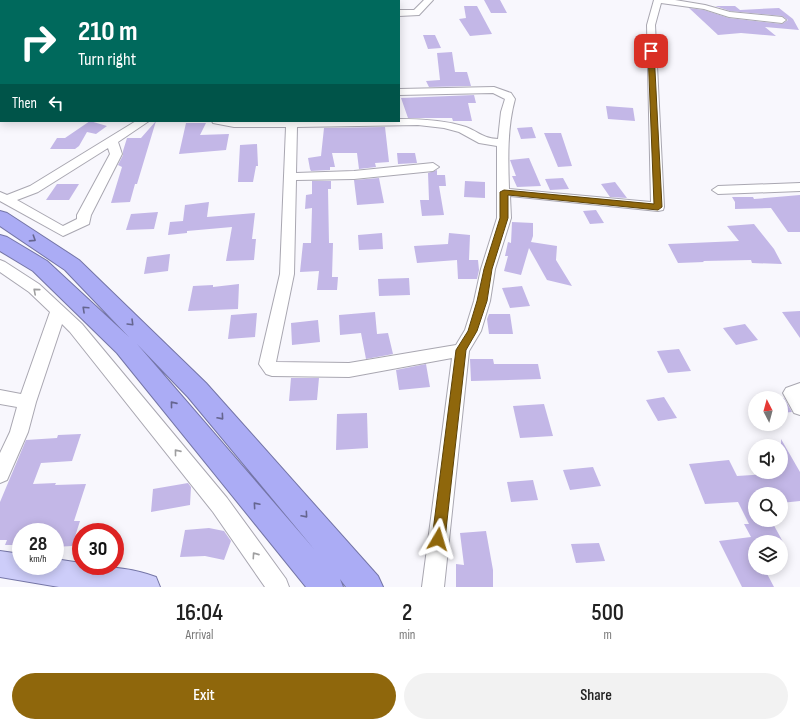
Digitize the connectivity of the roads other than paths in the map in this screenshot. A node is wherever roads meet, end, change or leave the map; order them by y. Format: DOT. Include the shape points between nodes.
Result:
graph roads {
  1 [pos="429,0"];
  2 [pos="658,0"];
  3 [pos="400,13"];
  4 [pos="782,20"];
  5 [pos="400,92"];
  6 [pos="142,122"];
  7 [pos="223,122"];
  8 [pos="293,123"];
  9 [pos="112,140"];
  10 [pos="503,143"];
  11 [pos="433,167"];
  12 [pos="290,177"];
  13 [pos="800,187"];
  14 [pos="718,190"];
  15 [pos="504,192"];
  16 [pos="3,204"];
  17 [pos="0,242"];
  18 [pos="0,265"];
  19 [pos="58,311"];
  20 [pos="461,350"];
  21 [pos="800,390"];
  22 [pos="0,397"];
  23 [pos="27,402"];
  24 [pos="800,408"];
  25 [pos="0,474"];
  26 [pos="0,564"];
  27 [pos="146,587"];
  28 [pos="278,587"];
  29 [pos="327,587"];
  30 [pos="367,587"];
  31 [pos="433,587"];
  1 -- 3 [label="street" via="416,13"];
  2 -- 4 [label="street" via="705,7 729,14"];
  2 -- 15 [label="street" via="651,25 658,207"];
  5 -- 10 [label="street" via="501,92 510,99"];
  6 -- 9 [label="street"];
  7 -- 8 [label="street"];
  8 -- 10 [label="street" via="418,122 444,125 463,130 483,141"];
  8 -- 12 [label="street"];
  9 -- 16 [label="street" via="34,189"];
  9 -- 16 [label="street" via="116,154 84,215 84,221 63,232"];
  10 -- 15 [label="street"];
  11 -- 12 [label="street" via="354,175"];
  12 -- 20 [label="street" via="287,274 267,364 272,369 349,370"];
  13 -- 14 [label="street"];
  15 -- 20 [label="street" via="504,218 488,269 482,301 473,331"];
  16 -- 30 [label="highway, one-way" via="72,265 197,390"];
  29 -- 17 [label="highway, one-way" via="125,346 40,266"];
  19 -- 18 [label="street, one-way" via="34,288"];
  19 -- 23 [label="street"];
  28 -- 19 [label="street, one-way" via="215,499 76,328"];
  20 -- 31 [label="street"];
  21 -- 24 [label="street" via="792,393"];
  22 -- 23 [label="street"];
  23 -- 25 [label="street" via="19,432"];
  26 -- 27 [label="main road"];
}
